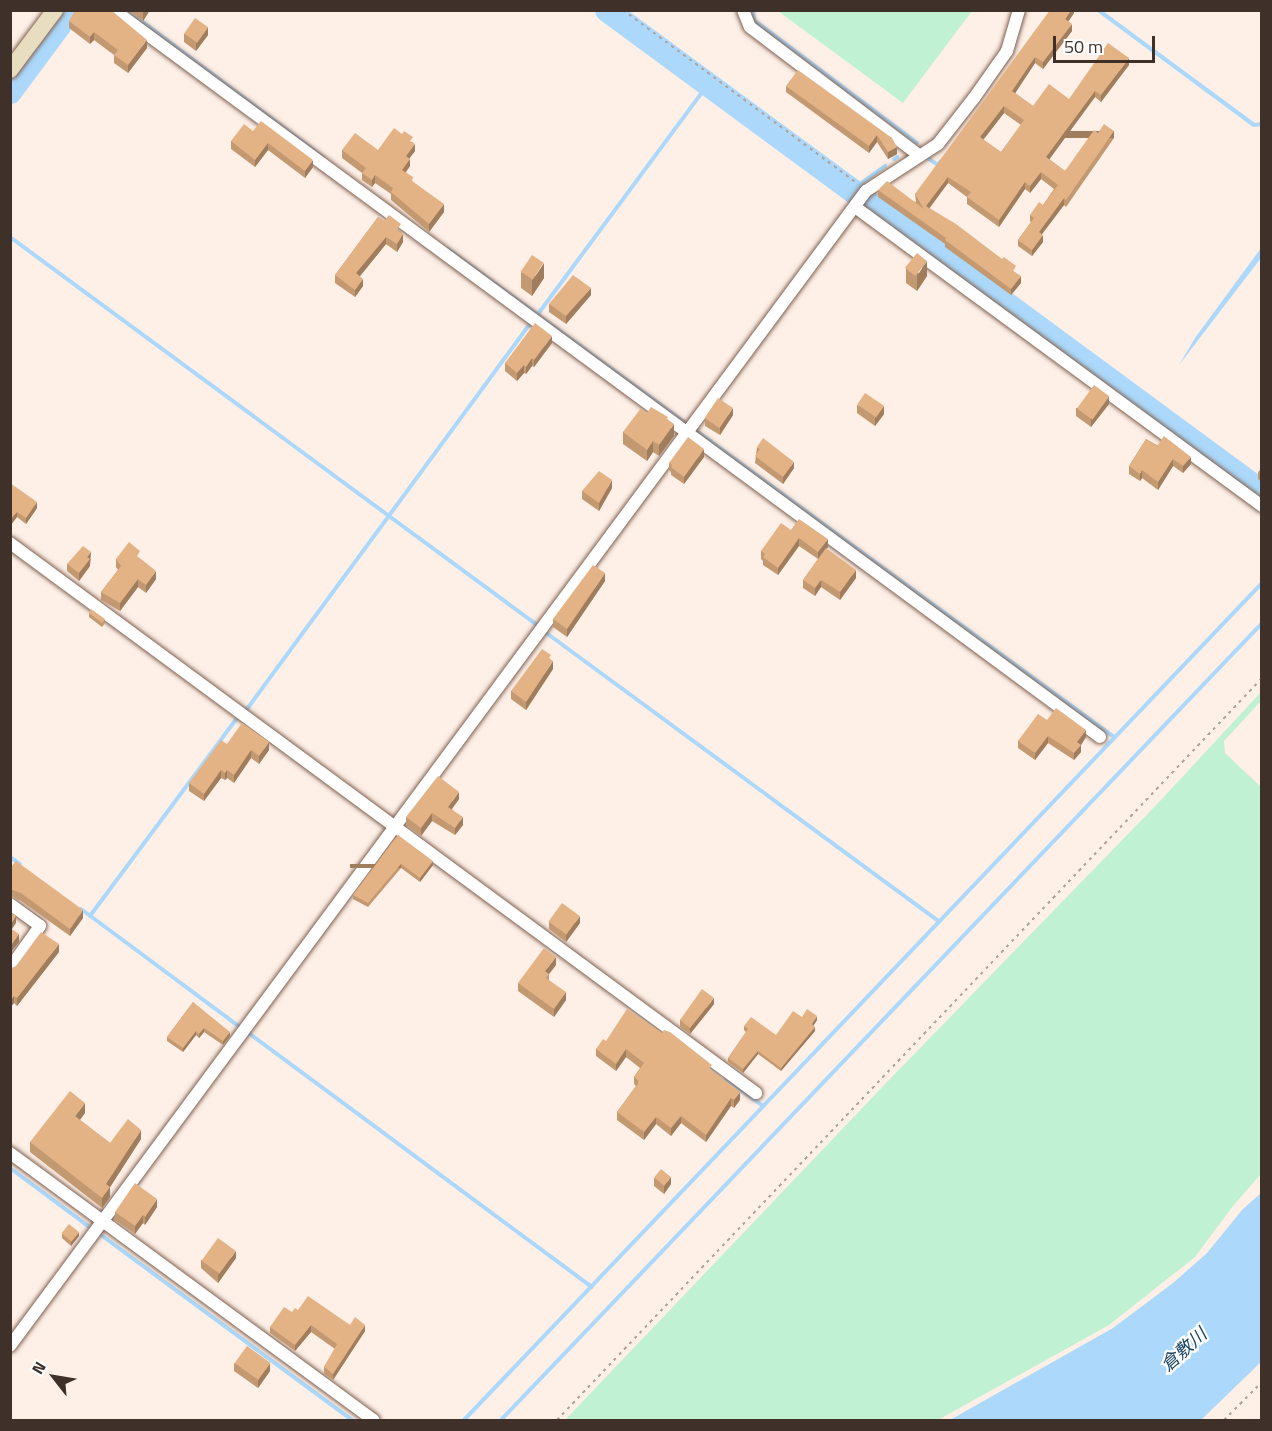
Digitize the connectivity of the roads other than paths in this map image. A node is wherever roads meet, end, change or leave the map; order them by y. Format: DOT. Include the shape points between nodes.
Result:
graph roads {
  1 [pos="55,10"];
  2 [pos="114,10"];
  3 [pos="743,10"];
  4 [pos="1019,10"];
  5 [pos="10,70"];
  6 [pos="921,156"];
  7 [pos="860,200"];
  8 [pos="690,428"];
  9 [pos="1262,506"];
  10 [pos="10,543"];
  11 [pos="1100,737"];
  12 [pos="395,825"];
  13 [pos="10,904"];
  14 [pos="10,968"];
  15 [pos="756,1093"];
  16 [pos="10,1153"];
  17 [pos="103,1221"];
  18 [pos="10,1346"];
  19 [pos="373,1420"];
  1 -- 5 [label="street"];
  2 -- 8 [label="street"];
  3 -- 6 [label="street" via="750,27"];
  4 -- 6 [label="street" via="1001,62 946,136"];
  6 -- 7 [label="street"];
  7 -- 8 [label="street"];
  7 -- 9 [label="street"];
  8 -- 11 [label="street"];
  8 -- 12 [label="street"];
  10 -- 12 [label="street"];
  12 -- 15 [label="street"];
  12 -- 17 [label="street"];
  13 -- 14 [label="street" via="40,926"];
  16 -- 17 [label="street"];
  17 -- 18 [label="street"];
  17 -- 19 [label="street"];
}
